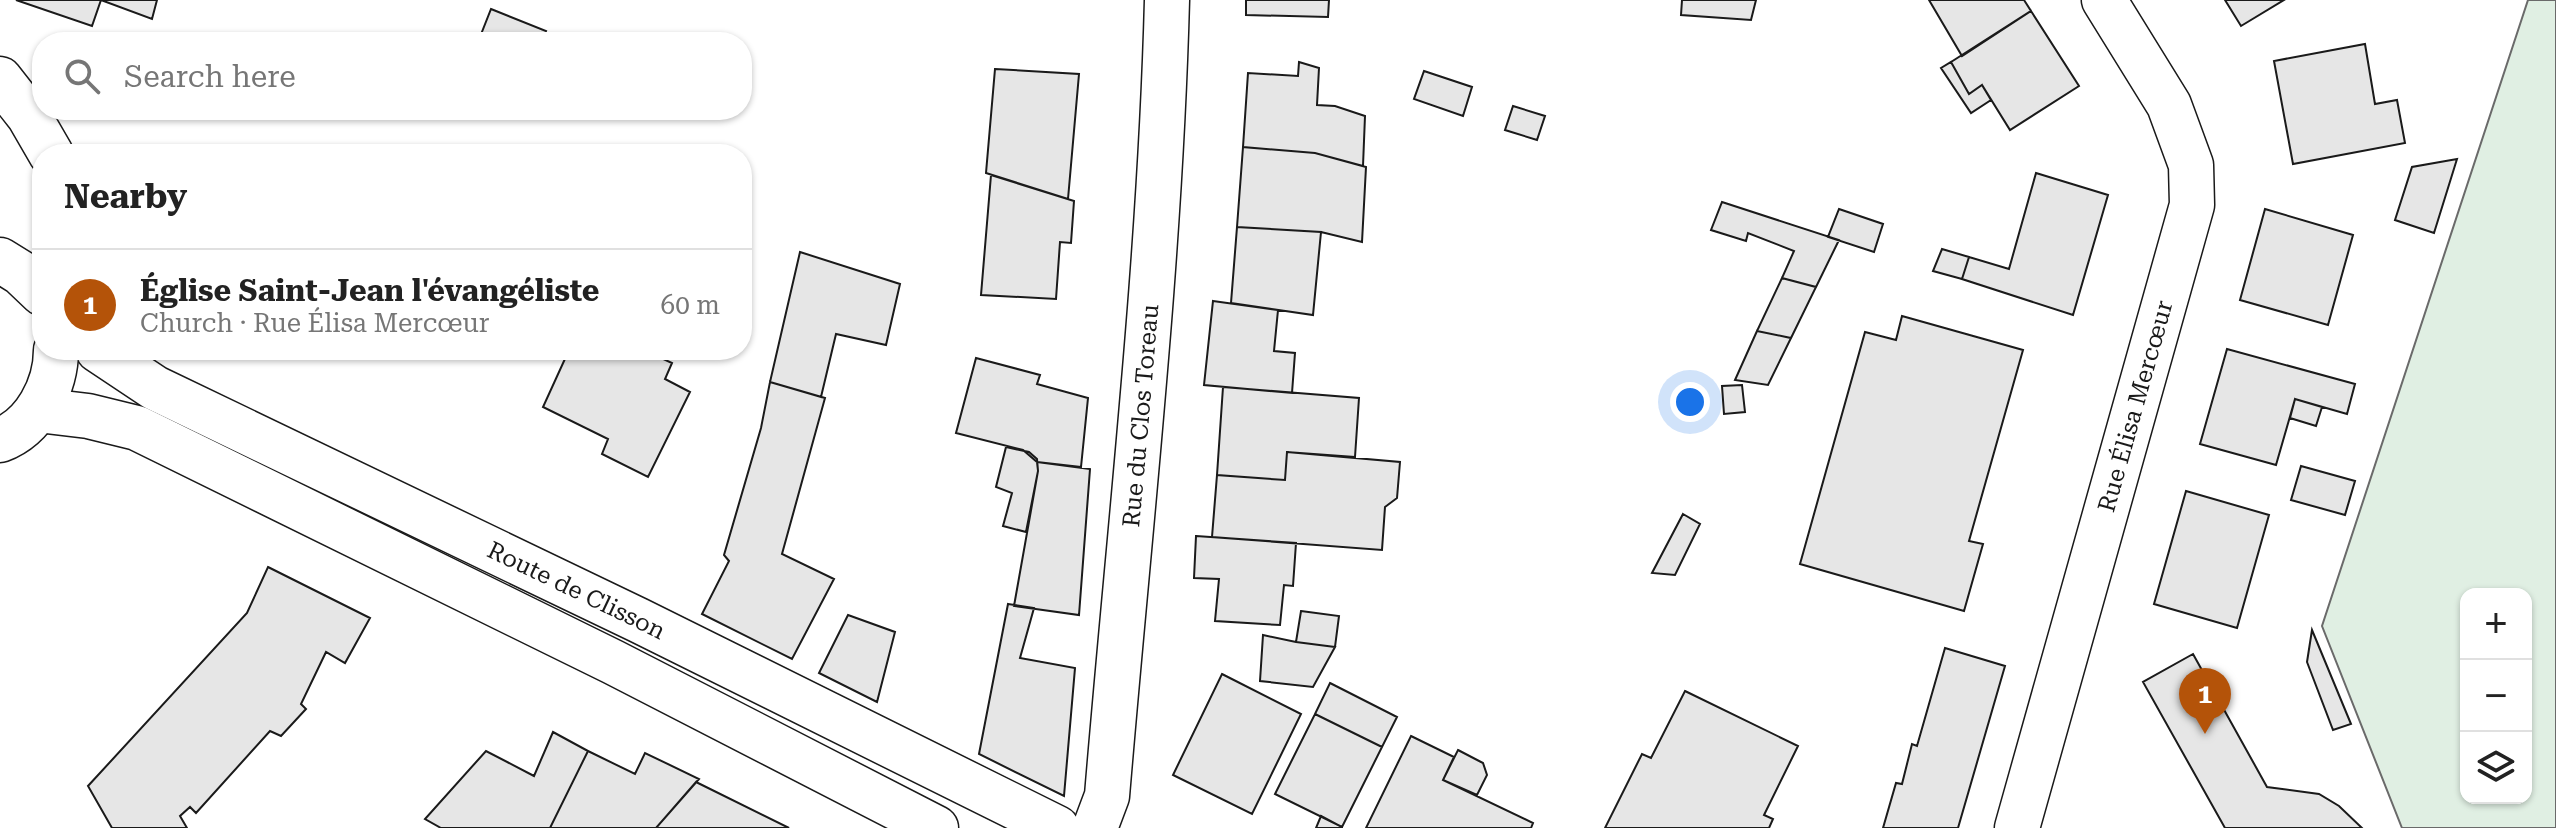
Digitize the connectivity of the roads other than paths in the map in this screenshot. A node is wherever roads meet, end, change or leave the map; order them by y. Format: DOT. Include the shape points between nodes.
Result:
graph roads {
  1 [pos="1167,0"];
  2 [pos="2104,0"];
  3 [pos="0,79"];
  4 [pos="45,144"];
  5 [pos="0,260"];
  6 [pos="32,283"];
  7 [pos="54,360"];
  8 [pos="113,360"];
  9 [pos="38,410"];
  10 [pos="0,440"];
  11 [pos="936,828"];
  12 [pos="1057,828"];
  13 [pos="1095,828"];
  14 [pos="2017,828"];
  1 -- 13 [label="main road, Rue du Clos Toreau" via="1164,115 1130,534 1107,796"];
  2 -- 14 [label="main road, Rue Élisa Mercœur" via="2169,105 2191,165 2192,205"];
  3 -- 4 [label="main road"];
  5 -- 6 [label="main road"];
  7 -- 9 [label="main road"];
  8 -- 12 [label="main road, Route de Clisson" via="155,388"];
  9 -- 10 [label="main road"];
  9 -- 11 [label="main road, Route de Clisson" via="137,428"];
}
